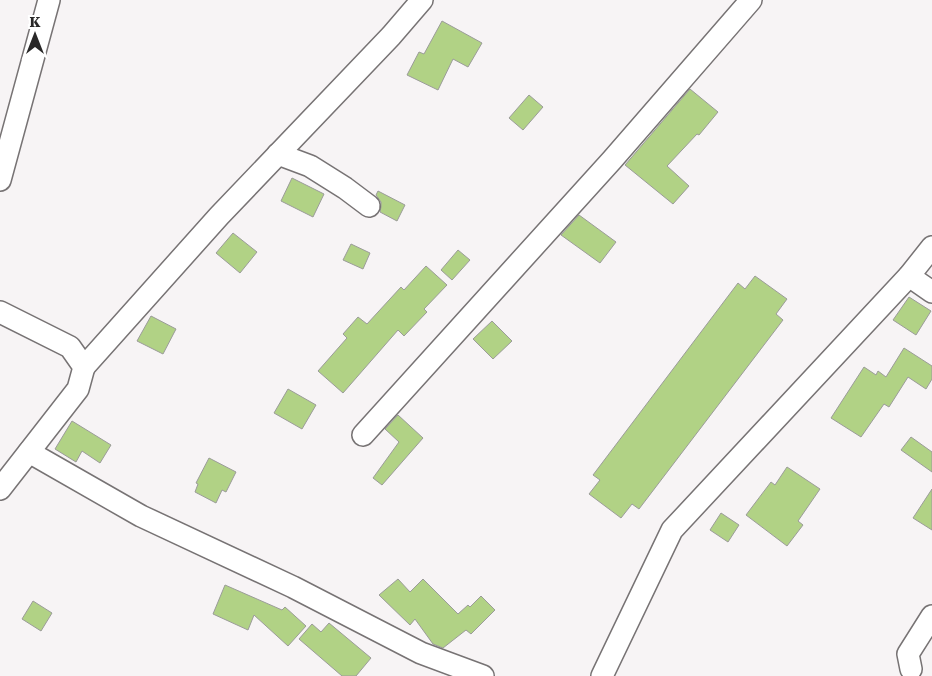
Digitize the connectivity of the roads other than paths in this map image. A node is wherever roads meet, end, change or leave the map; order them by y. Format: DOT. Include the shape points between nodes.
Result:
graph roads {
  1 [pos="50,0"];
  2 [pos="422,0"];
  3 [pos="751,0"];
  4 [pos="4,147"];
  5 [pos="278,154"];
  6 [pos="0,180"];
  7 [pos="369,206"];
  8 [pos="932,247"];
  9 [pos="908,276"];
  10 [pos="932,292"];
  11 [pos="0,312"];
  12 [pos="84,367"];
  13 [pos="363,435"];
  14 [pos="29,452"];
  15 [pos="0,489"];
  16 [pos="932,616"];
  17 [pos="911,669"];
  18 [pos="483,676"];
  19 [pos="602,676"];
  1 -- 4 [label="street"];
  2 -- 5 [label="street"];
  3 -- 13 [label="street" via="612,160"];
  4 -- 6 [label="street"];
  5 -- 7 [label="street" via="310,166"];
  5 -- 12 [label="street"];
  8 -- 9 [label="street"];
  9 -- 10 [label="street"];
  9 -- 19 [label="street" via="672,530"];
  11 -- 12 [label="street" via="70,347"];
  12 -- 14 [label="street" via="78,389"];
  14 -- 15 [label="street"];
  14 -- 18 [label="street" via="141,516 293,587 421,652"];
  16 -- 17 [label="street" via="908,654"];
}
